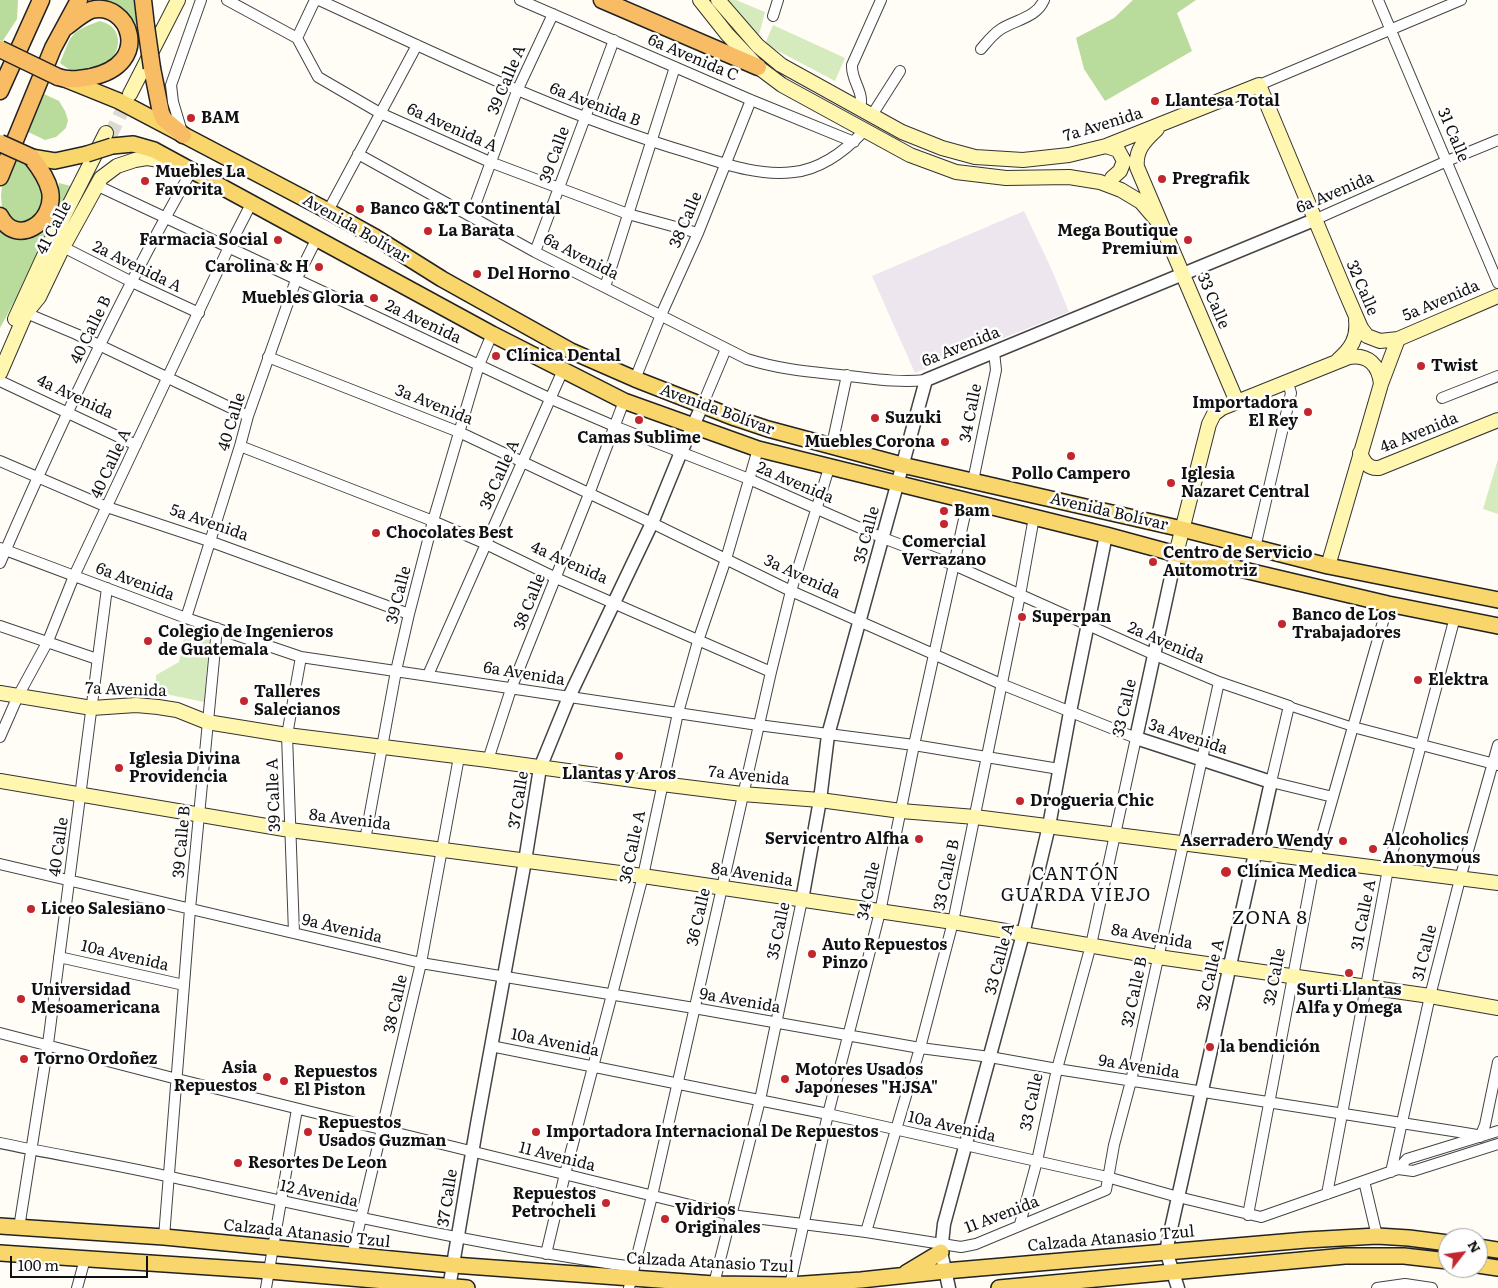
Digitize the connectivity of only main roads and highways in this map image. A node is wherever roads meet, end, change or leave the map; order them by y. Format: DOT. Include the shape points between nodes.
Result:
graph roads {
  1 [pos="66,0"];
  2 [pos="79,0"];
  3 [pos="143,0"];
  4 [pos="172,0"];
  5 [pos="178,0"];
  6 [pos="602,0"];
  7 [pos="700,0"];
  8 [pos="718,0"];
  9 [pos="31,2"];
  10 [pos="60,32"];
  11 [pos="0,49"];
  12 [pos="0,62"];
  13 [pos="758,67"];
  14 [pos="62,78"];
  15 [pos="1259,85"];
  16 [pos="0,90"];
  17 [pos="1161,125"];
  18 [pos="183,135"];
  19 [pos="109,138"];
  20 [pos="0,143"];
  21 [pos="1106,146"];
  22 [pos="0,148"];
  23 [pos="31,157"];
  24 [pos="188,167"];
  25 [pos="0,177"];
  26 [pos="1069,177"];
  27 [pos="1112,178"];
  28 [pos="1140,202"];
  29 [pos="0,216"];
  30 [pos="1159,223"];
  31 [pos="1498,296"];
  32 [pos="23,310"];
  33 [pos="1356,317"];
  34 [pos="1398,339"];
  35 [pos="0,351"];
  36 [pos="1336,361"];
  37 [pos="0,373"];
  38 [pos="1381,384"];
  39 [pos="1237,402"];
  40 [pos="1498,420"];
  41 [pos="1360,453"];
  42 [pos="1182,529"];
  43 [pos="1176,554"];
  44 [pos="1328,566"];
  45 [pos="1498,600"];
  46 [pos="1498,626"];
  47 [pos="0,693"];
  48 [pos="0,781"];
  49 [pos="1498,883"];
  50 [pos="1498,1008"];
  51 [pos="0,1226"];
  52 [pos="1438,1242"];
  53 [pos="941,1248"];
  54 [pos="0,1253"];
  55 [pos="1438,1260"];
  56 [pos="631,1277"];
  57 [pos="900,1277"];
  58 [pos="449,1287"];
  59 [pos="467,1288"];
  60 [pos="999,1288"];
  1 -- 22 [label="highway"];
  2 -- 10 [label="highway"];
  3 -- 18 [label="highway, bridge" via="161,113"];
  4 -- 5 [label="main road" via="128,93"];
  6 -- 13 [label="highway"];
  7 -- 13 [label="main road"];
  8 -- 21 [label="main road, 7a Avenida" via="758,46 781,65 902,132 942,148 975,156 1023,160 1070,155"];
  9 -- 12 [label="highway"];
  9 -- 16 [label="highway"];
  10 -- 14 [label="highway" via="82,15 103,9 121,18 130,38 126,55 112,69 94,76"];
  10 -- 25 [label="highway"];
  11 -- 14 [label="highway, Avenida Bolívar, bridge"];
  13 -- 26 [label="main road" via="782,85 864,131 910,155 956,172 1006,178"];
  14 -- 18 [label="main road, Avenida Bolívar" via="118,101"];
  15 -- 17 [label="main road, 7a Avenida"];
  15 -- 33 [label="main road, 32 Calle"];
  17 -- 21 [label="main road, 7a Avenida"];
  17 -- 30 [label="main road" via="1144,142 1136,161"];
  18 -- 42 [label="main road, Avenida Bolívar" via="375,237 442,279 571,351 635,380 768,429 902,465"];
  19 -- 23 [label="main road, Avenida Bolívar, bridge" via="87,154 54,161"];
  19 -- 24 [label="main road, Avenida Bolívar" via="141,145"];
  19 -- 32 [label="main road" via="49,245"];
  20 -- 23 [label="highway, Avenida Bolívar, bridge"];
  21 -- 27 [label="main road" via="1118,150 1124,160 1122,169"];
  23 -- 29 [label="highway" via="50,191 46,216 34,227 19,230 10,227"];
  24 -- 32 [label="main road, 41 Calle" via="153,158 135,160 107,172 96,185 39,297"];
  24 -- 43 [label="main road, Avenida Bolívar" via="492,334 624,401 758,450"];
  26 -- 27 [label="main road" via="1092,175"];
  26 -- 28 [label="main road" via="1106,184"];
  27 -- 28 [label="main road"];
  28 -- 30 [label="main road"];
  30 -- 39 [label="main road, 33 Calle"];
  31 -- 34 [label="main road, 5a Avenida"];
  32 -- 35 [label="main road"];
  32 -- 37 [label="main road, 41 Calle"];
  33 -- 34 [label="main road, 32 Calle" via="1363,332 1371,338 1380,341"];
  33 -- 36 [label="main road" via="1354,342"];
  34 -- 38 [label="main road"];
  36 -- 38 [label="main road" via="1358,356 1368,360 1377,369"];
  36 -- 39 [label="main road"];
  38 -- 41 [label="main road"];
  39 -- 42 [label="main road, 33 Calle" via="1214,414 1209,424"];
  40 -- 41 [label="main road, 4a Avenida" via="1379,468 1366,465"];
  41 -- 44 [label="main road"];
  42 -- 43 [label="main road, 33 Calle"];
  42 -- 44 [label="main road, Avenida Bolívar"];
  43 -- 46 [label="main road, Avenida Bolívar" via="1388,604"];
  44 -- 45 [label="main road, Avenida Bolívar"];
  47 -- 49 [label="main road, 7a Avenida" via="92,708 158,707 178,710 207,722 287,735 662,784 974,817"];
  48 -- 50 [label="main road, 8a Avenida" via="290,830 643,876"];
  51 -- 56 [label="main road, Calzada Atanasio Tzul"];
  52 -- 57 [label="main road, Calzada Atanasio Tzul" via="1377,1236 1306,1240"];
  53 -- 57 [label="main road"];
  54 -- 58 [label="main road"];
  55 -- 60 [label="main road" via="1345,1256"];
  56 -- 57 [label="main road, Calzada Atanasio Tzul" via="714,1284 790,1285"];
  58 -- 59 [label="main road"];
}
